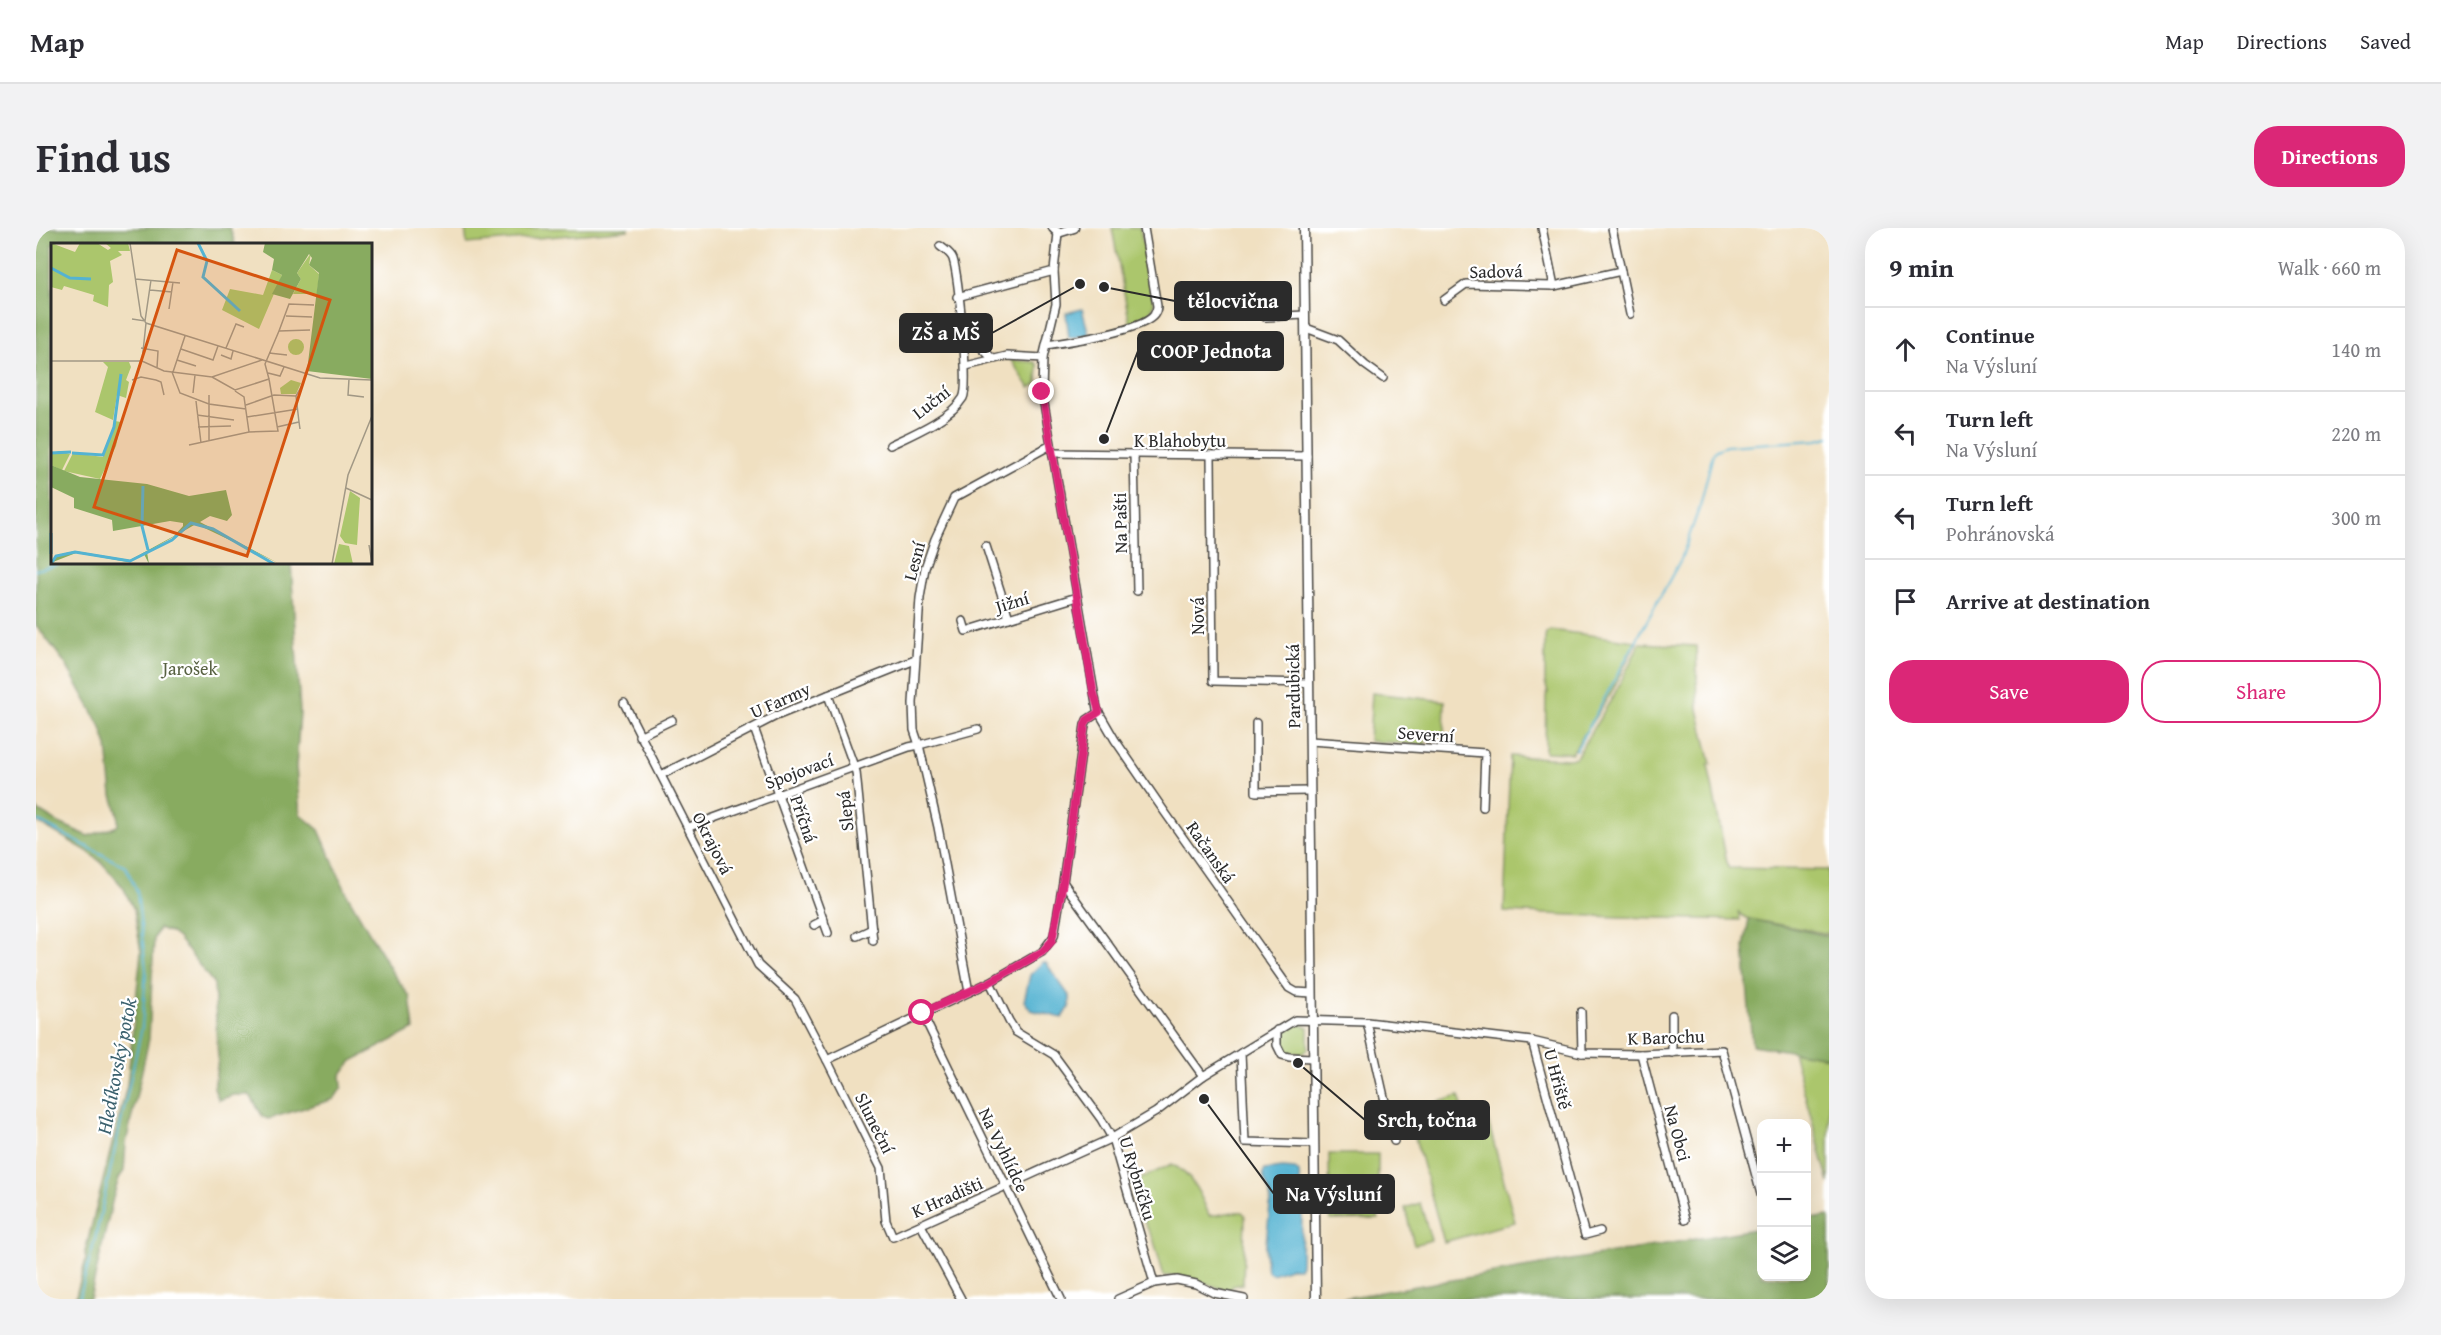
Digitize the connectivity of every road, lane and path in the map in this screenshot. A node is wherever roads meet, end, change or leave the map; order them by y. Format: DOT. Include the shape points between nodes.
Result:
graph roads {
  1 [pos="1074,228"];
  2 [pos="1144,228"];
  3 [pos="1304,228"];
  4 [pos="1542,228"];
  5 [pos="1612,228"];
  6 [pos="1055,231"];
  7 [pos="940,246"];
  8 [pos="1054,271"];
  9 [pos="1621,271"];
  10 [pos="1554,286"];
  11 [pos="957,297"];
  12 [pos="1444,300"];
  13 [pos="1630,314"];
  14 [pos="1305,315"];
  15 [pos="1265,317"];
  16 [pos="1306,328"];
  17 [pos="962,329"];
  18 [pos="1046,345"];
  19 [pos="993,358"];
  20 [pos="1043,358"];
  21 [pos="966,366"];
  22 [pos="1383,378"];
  23 [pos="890,445"];
  24 [pos="1052,449"];
  25 [pos="1134,455"];
  26 [pos="1211,455"];
  27 [pos="1307,456"];
  28 [pos="986,546"];
  29 [pos="1137,591"];
  30 [pos="1077,597"];
  31 [pos="1009,618"];
  32 [pos="963,621"];
  33 [pos="915,660"];
  34 [pos="1309,683"];
  35 [pos="828,695"];
  36 [pos="624,703"];
  37 [pos="1099,712"];
  38 [pos="672,720"];
  39 [pos="1256,723"];
  40 [pos="754,728"];
  41 [pos="978,729"];
  42 [pos="639,736"];
  43 [pos="1310,741"];
  44 [pos="919,745"];
  45 [pos="854,767"];
  46 [pos="661,775"];
  47 [pos="1310,791"];
  48 [pos="779,794"];
  49 [pos="1483,807"];
  50 [pos="689,827"];
  51 [pos="1063,882"];
  52 [pos="824,920"];
  53 [pos="814,925"];
  54 [pos="872,929"];
  55 [pos="828,933"];
  56 [pos="857,936"];
  57 [pos="873,941"];
  58 [pos="990,982"];
  59 [pos="969,992"];
  60 [pos="1312,993"];
  61 [pos="1581,1012"];
  62 [pos="922,1013"];
  63 [pos="1672,1015"];
  64 [pos="1312,1020"];
  65 [pos="1367,1022"];
  66 [pos="1277,1030"];
  67 [pos="1532,1041"];
  68 [pos="1241,1053"];
  69 [pos="1582,1053"];
  70 [pos="1672,1053"];
  71 [pos="1641,1054"];
  72 [pos="1313,1058"];
  73 [pos="827,1060"];
  74 [pos="1203,1076"];
  75 [pos="1112,1138"];
  76 [pos="1394,1141"];
  77 [pos="1314,1144"];
  78 [pos="1757,1183"];
  79 [pos="1006,1188"];
  80 [pos="1685,1220"];
  81 [pos="921,1225"];
  82 [pos="1600,1231"];
  83 [pos="893,1237"];
  84 [pos="1154,1283"];
  85 [pos="961,1299"];
  86 [pos="1061,1299"];
  87 [pos="1118,1299"];
  88 [pos="1244,1299"];
  89 [pos="1316,1299"];
  1 -- 6 [label="street"];
  2 -- 18 [label="street" via="1157,306 1154,316 1119,331"];
  3 -- 14 [label="street, Pardubická"];
  4 -- 10 [label="street, Sadová"];
  5 -- 9 [label="street"];
  6 -- 8 [label="street, Račanská"];
  7 -- 11 [label="street" via="953,259"];
  8 -- 11 [label="street"];
  8 -- 18 [label="street, Račanská" via="1055,310"];
  9 -- 10 [label="street, Sadová"];
  9 -- 13 [label="street"];
  10 -- 12 [label="street, Sadová" via="1466,284"];
  11 -- 17 [label="street"];
  14 -- 15 [label="street"];
  14 -- 16 [label="street, Pardubická"];
  16 -- 22 [label="street" via="1338,340"];
  16 -- 27 [label="street, Pardubická"];
  17 -- 19 [label="street"];
  17 -- 21 [label="street"];
  18 -- 20 [label="street, Račanská"];
  19 -- 20 [label="street"];
  19 -- 21 [label="street"];
  20 -- 24 [label="street, Račanská" via="1042,392"];
  21 -- 23 [label="street, Luční" via="963,399 947,413"];
  24 -- 25 [label="street, K Blahobytu"];
  24 -- 30 [label="street, Račanská"];
  24 -- 33 [label="street, Lesní" via="954,498 925,568"];
  25 -- 26 [label="street, K Blahobytu"];
  25 -- 29 [label="street, Na Pašti"];
  26 -- 27 [label="street, K Blahobytu"];
  26 -- 34 [label="street, Nová" via="1213,681"];
  27 -- 34 [label="street, Pardubická"];
  28 -- 31 [label="street"];
  30 -- 31 [label="street, Jižní"];
  30 -- 37 [label="street, Račanská"];
  31 -- 32 [label="street, Jižní" via="966,631"];
  33 -- 35 [label="street, U Farmy"];
  33 -- 44 [label="street, Lesní" via="914,730"];
  34 -- 43 [label="street, Pardubická"];
  35 -- 40 [label="street, U Farmy"];
  35 -- 45 [label="street, Slepá"];
  36 -- 42 [label="street, Okrajová"];
  37 -- 51 [label="street" via="1085,725"];
  37 -- 60 [label="street, Račanská" via="1289,988"];
  38 -- 42 [label="street"];
  39 -- 47 [label="street" via="1256,792"];
  40 -- 46 [label="street, U Farmy"];
  40 -- 48 [label="street, Příčná"];
  41 -- 44 [label="street"];
  42 -- 46 [label="street, Okrajová"];
  43 -- 47 [label="street, Pardubická"];
  43 -- 49 [label="street, Severní" via="1485,753"];
  44 -- 45 [label="street, Spojovací"];
  44 -- 59 [label="street, Lesní"];
  45 -- 48 [label="street, Spojovací"];
  45 -- 54 [label="street, Slepá"];
  46 -- 50 [label="street, Okrajová"];
  47 -- 60 [label="street, Pardubická"];
  48 -- 50 [label="street, Spojovací"];
  48 -- 52 [label="street, Příčná"];
  50 -- 73 [label="street, Okrajová" via="758,965 795,999"];
  51 -- 58 [label="street" via="1054,936 1047,948"];
  51 -- 74 [label="street"];
  52 -- 53 [label="street"];
  52 -- 55 [label="street, Příčná"];
  54 -- 56 [label="street"];
  54 -- 57 [label="street, Slepá"];
  58 -- 59 [label="street"];
  58 -- 75 [label="street, U Rybníčku" via="1016,1032 1054,1054"];
  59 -- 62 [label="street"];
  60 -- 64 [label="street, Pardubická"];
  61 -- 69 [label="street"];
  62 -- 73 [label="street"];
  62 -- 79 [label="street, Na Vyhlídce"];
  63 -- 70 [label="street"];
  64 -- 65 [label="street, U Hřiště"];
  64 -- 66 [label="street, U Hřiště" via="1292,1021"];
  64 -- 72 [label="street, Pardubická"];
  65 -- 67 [label="street, U Hřiště"];
  65 -- 76 [label="street"];
  66 -- 68 [label="street, U Hřiště"];
  66 -- 72 [label="street" via="1282,1055"];
  67 -- 69 [label="street, K Barochu"];
  67 -- 82 [label="street, U Hřiště" via="1585,1235"];
  68 -- 74 [label="street, U Hřiště"];
  68 -- 77 [label="street" via="1245,1142"];
  69 -- 71 [label="street, K Barochu"];
  70 -- 71 [label="street, K Barochu"];
  70 -- 78 [label="street, K Barochu" via="1722,1050"];
  71 -- 80 [label="street, Na Obci"];
  72 -- 77 [label="street, Pardubická"];
  73 -- 83 [label="street, Sluneční" via="881,1168 886,1221"];
  74 -- 75 [label="street, K Hradišti" via="1156,1113"];
  75 -- 79 [label="street, K Hradišti"];
  75 -- 84 [label="street, U Rybníčku"];
  77 -- 89 [label="street, Pardubická"];
  79 -- 81 [label="street, K Hradišti"];
  79 -- 86 [label="street, Na Vyhlídce"];
  81 -- 83 [label="street, K Hradišti"];
  81 -- 85 [label="street"];
  84 -- 87 [label="street"];
  84 -- 88 [label="street" via="1186,1281 1214,1293"];
}
